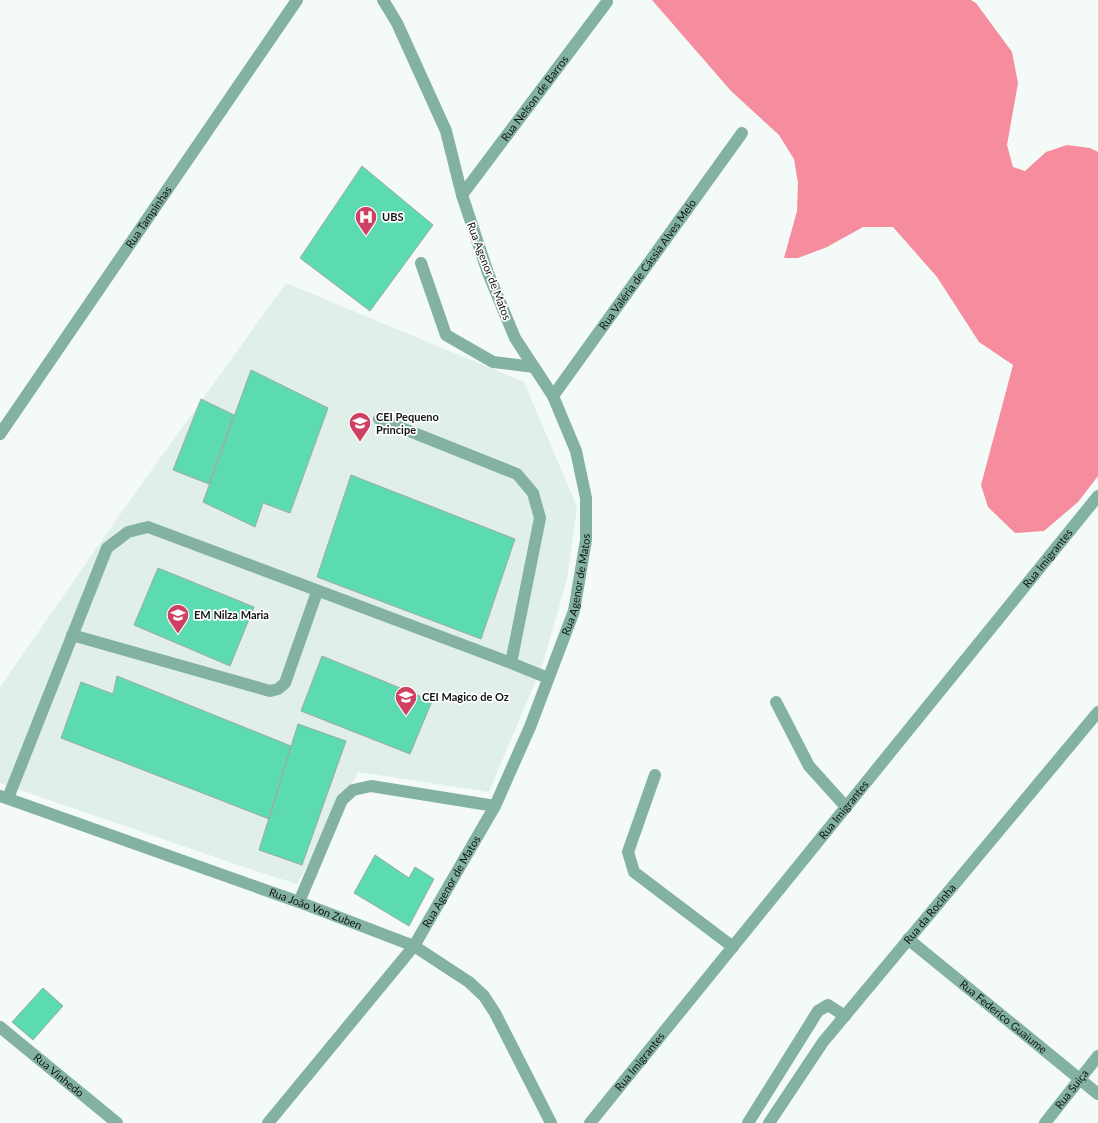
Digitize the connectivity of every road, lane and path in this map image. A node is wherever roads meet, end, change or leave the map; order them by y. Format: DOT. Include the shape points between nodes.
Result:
graph roads {
  1 [pos="297,0"];
  2 [pos="383,0"];
  3 [pos="607,2"];
  4 [pos="742,133"];
  5 [pos="462,195"];
  6 [pos="421,263"];
  7 [pos="534,367"];
  8 [pos="553,396"];
  9 [pos="379,419"];
  10 [pos="0,434"];
  11 [pos="1098,496"];
  12 [pos="318,592"];
  13 [pos="72,635"];
  14 [pos="511,663"];
  15 [pos="548,678"];
  16 [pos="776,702"];
  17 [pos="1098,712"];
  18 [pos="655,775"];
  19 [pos="4,797"];
  20 [pos="495,806"];
  21 [pos="846,808"];
  22 [pos="299,902"];
  23 [pos="908,939"];
  24 [pos="414,946"];
  25 [pos="733,947"];
  26 [pos="845,1016"];
  27 [pos="0,1027"];
  28 [pos="1098,1056"];
  29 [pos="1080,1078"];
  30 [pos="1098,1094"];
  31 [pos="117,1123"];
  32 [pos="268,1123"];
  33 [pos="551,1123"];
  34 [pos="590,1123"];
  35 [pos="748,1123"];
  36 [pos="769,1123"];
  37 [pos="1045,1123"];
  1 -- 10 [label="street, Rua Tampinhas"];
  2 -- 5 [label="street, Rua Agenor de Matos" via="397,23 446,131"];
  3 -- 5 [label="street, Rua Nelson de Barros"];
  4 -- 8 [label="street, Rua Valéria de Cássia Alves Melo"];
  5 -- 7 [label="street, Rua Agenor de Matos" via="488,273 515,338"];
  6 -- 7 [label="street" via="446,335 493,362"];
  7 -- 8 [label="street, Rua Agenor de Matos"];
  8 -- 15 [label="street, Rua Agenor de Matos" via="576,451 586,498 586,540 574,611"];
  9 -- 14 [label="street" via="517,474 533,493 540,518"];
  11 -- 21 [label="street, Rua Imigrantes"];
  12 -- 13 [label="street" via="285,683 270,691"];
  12 -- 13 [label="street" via="148,527 128,532 107,548"];
  12 -- 14 [label="street"];
  13 -- 19 [label="street"];
  14 -- 15 [label="street"];
  15 -- 20 [label="street, Rua Agenor de Matos" via="530,727"];
  16 -- 21 [label="street" via="809,766"];
  17 -- 23 [label="street, Rua da Rocinha"];
  18 -- 25 [label="street" via="628,852 634,872"];
  19 -- 22 [label="street, Rua João Von Zuben"];
  20 -- 22 [label="street" via="371,786 354,790 342,800"];
  20 -- 24 [label="street, Rua Agenor de Matos"];
  21 -- 25 [label="street, Rua Imigrantes"];
  22 -- 24 [label="street, Rua João Von Zuben"];
  23 -- 26 [label="street, Rua da Rocinha"];
  23 -- 29 [label="street, Rua Federico Guaiume"];
  24 -- 32 [label="street, Rua Agenor de Matos"];
  24 -- 33 [label="street, Rua João Von Zuben" via="469,982 484,996"];
  25 -- 34 [label="street, Rua Imigrantes"];
  26 -- 35 [label="street" via="828,1005 818,1011"];
  26 -- 36 [label="street, Rua da Rocinha" via="823,1042"];
  27 -- 31 [label="street, Rua Vinhedo"];
  28 -- 29 [label="street, Rua Suiça"];
  29 -- 30 [label="street, Rua Federico Guaiume"];
  29 -- 37 [label="street, Rua Suiça"];
}
